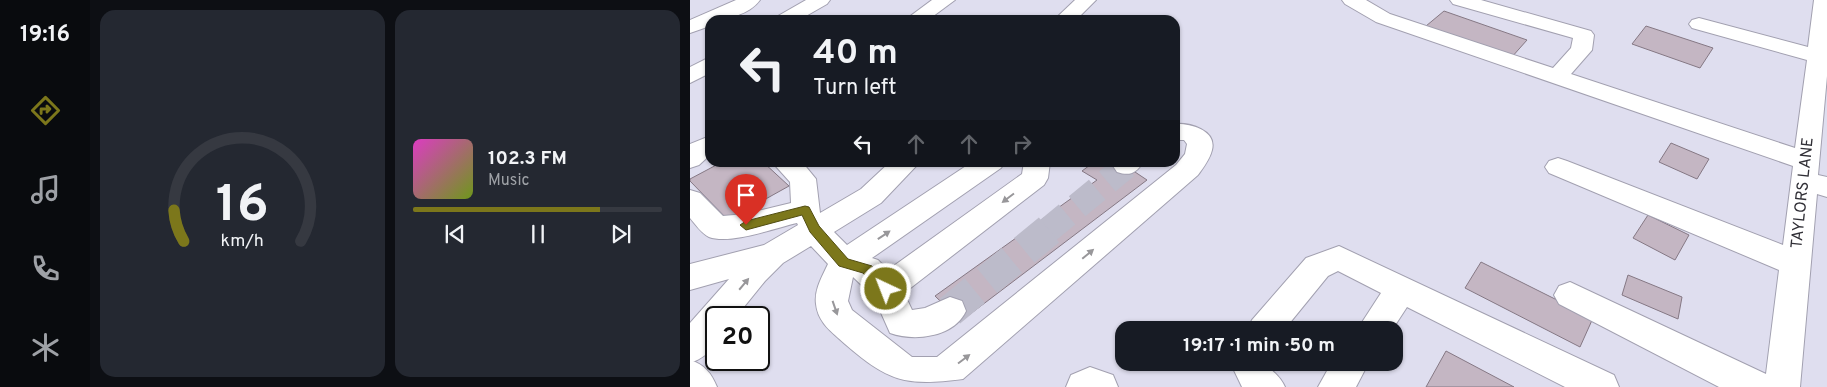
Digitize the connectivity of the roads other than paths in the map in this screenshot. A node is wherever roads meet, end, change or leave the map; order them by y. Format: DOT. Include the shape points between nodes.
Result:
graph roads {
  1 [pos="750,0"];
  2 [pos="820,0"];
  3 [pos="945,0"];
  4 [pos="1086,0"];
  5 [pos="1352,0"];
  6 [pos="1460,0"];
  7 [pos="1825,3"];
  8 [pos="721,15"];
  9 [pos="794,15"];
  10 [pos="922,15"];
  11 [pos="1070,15"];
  12 [pos="705,21"];
  13 [pos="1699,24"];
  14 [pos="690,27"];
  15 [pos="1818,56"];
  16 [pos="705,67"];
  17 [pos="1558,75"];
  18 [pos="690,76"];
  19 [pos="1820,96"];
  20 [pos="1180,132"];
  21 [pos="705,147"];
  22 [pos="690,160"];
  23 [pos="789,167"];
  24 [pos="902,167"];
  25 [pos="985,167"];
  26 [pos="1036,167"];
  27 [pos="1558,168"];
  28 [pos="1813,176"];
  29 [pos="690,200"];
  30 [pos="810,220"];
  31 [pos="772,255"];
  32 [pos="844,262"];
  33 [pos="1795,263"];
  34 [pos="690,277"];
  35 [pos="886,289"];
  36 [pos="1401,289"];
  37 [pos="1570,295"];
  38 [pos="950,311"];
  39 [pos="1272,321"];
  40 [pos="1380,321"];
  41 [pos="690,348"];
  42 [pos="1251,371"];
  43 [pos="1346,371"];
  44 [pos="690,376"];
  45 [pos="699,387"];
  46 [pos="1084,387"];
  47 [pos="1100,387"];
  48 [pos="1267,387"];
  49 [pos="1336,387"];
  50 [pos="1601,387"];
  51 [pos="1755,387"];
  52 [pos="1782,387"];
  1 -- 8 [label="main road"];
  2 -- 9 [label="main road"];
  3 -- 10 [label="main road"];
  4 -- 11 [label="main road"];
  5 -- 17 [label="main road" via="1383,18"];
  6 -- 17 [label="main road" via="1584,35 1581,50"];
  7 -- 15 [label="main road, TAYLORS LANE"];
  12 -- 14 [label="main road"];
  13 -- 15 [label="main road"];
  15 -- 19 [label="main road, TAYLORS LANE"];
  16 -- 18 [label="main road"];
  17 -- 28 [label="main road"];
  19 -- 28 [label="main road, TAYLORS LANE"];
  32 -- 20 [label="main road, one-way" via="833,286 836,314 900,373 917,378 937,376 968,356 1185,172 1196,160 1200,148 1198,139 1191,133"];
  21 -- 22 [label="main road"];
  23 -- 30 [label="main road" via="802,179"];
  24 -- 30 [label="main road" via="871,196"];
  32 -- 25 [label="main road, one-way"];
  26 -- 35 [label="main road, one-way" via="1035,178"];
  27 -- 33 [label="main road"];
  28 -- 33 [label="main road, TAYLORS LANE"];
  29 -- 30 [label="main road" via="717,228"];
  30 -- 31 [label="main road"];
  30 -- 32 [label="main road"];
  31 -- 34 [label="main road"];
  41 -- 31 [label="main road, one-way"];
  32 -- 35 [label="main road" via="867,270"];
  33 -- 52 [label="main road, TAYLORS LANE"];
  35 -- 38 [label="main road" via="902,323 932,322"];
  36 -- 39 [label="main road" via="1339,258 1317,267"];
  36 -- 40 [label="main road"];
  36 -- 50 [label="main road"];
  37 -- 51 [label="main road"];
  42 -- 48 [label="main road" via="1256,381"];
  43 -- 49 [label="main road"];
  44 -- 45 [label="main road"];
  46 -- 47 [label="main road" via="1090,384"];
}
